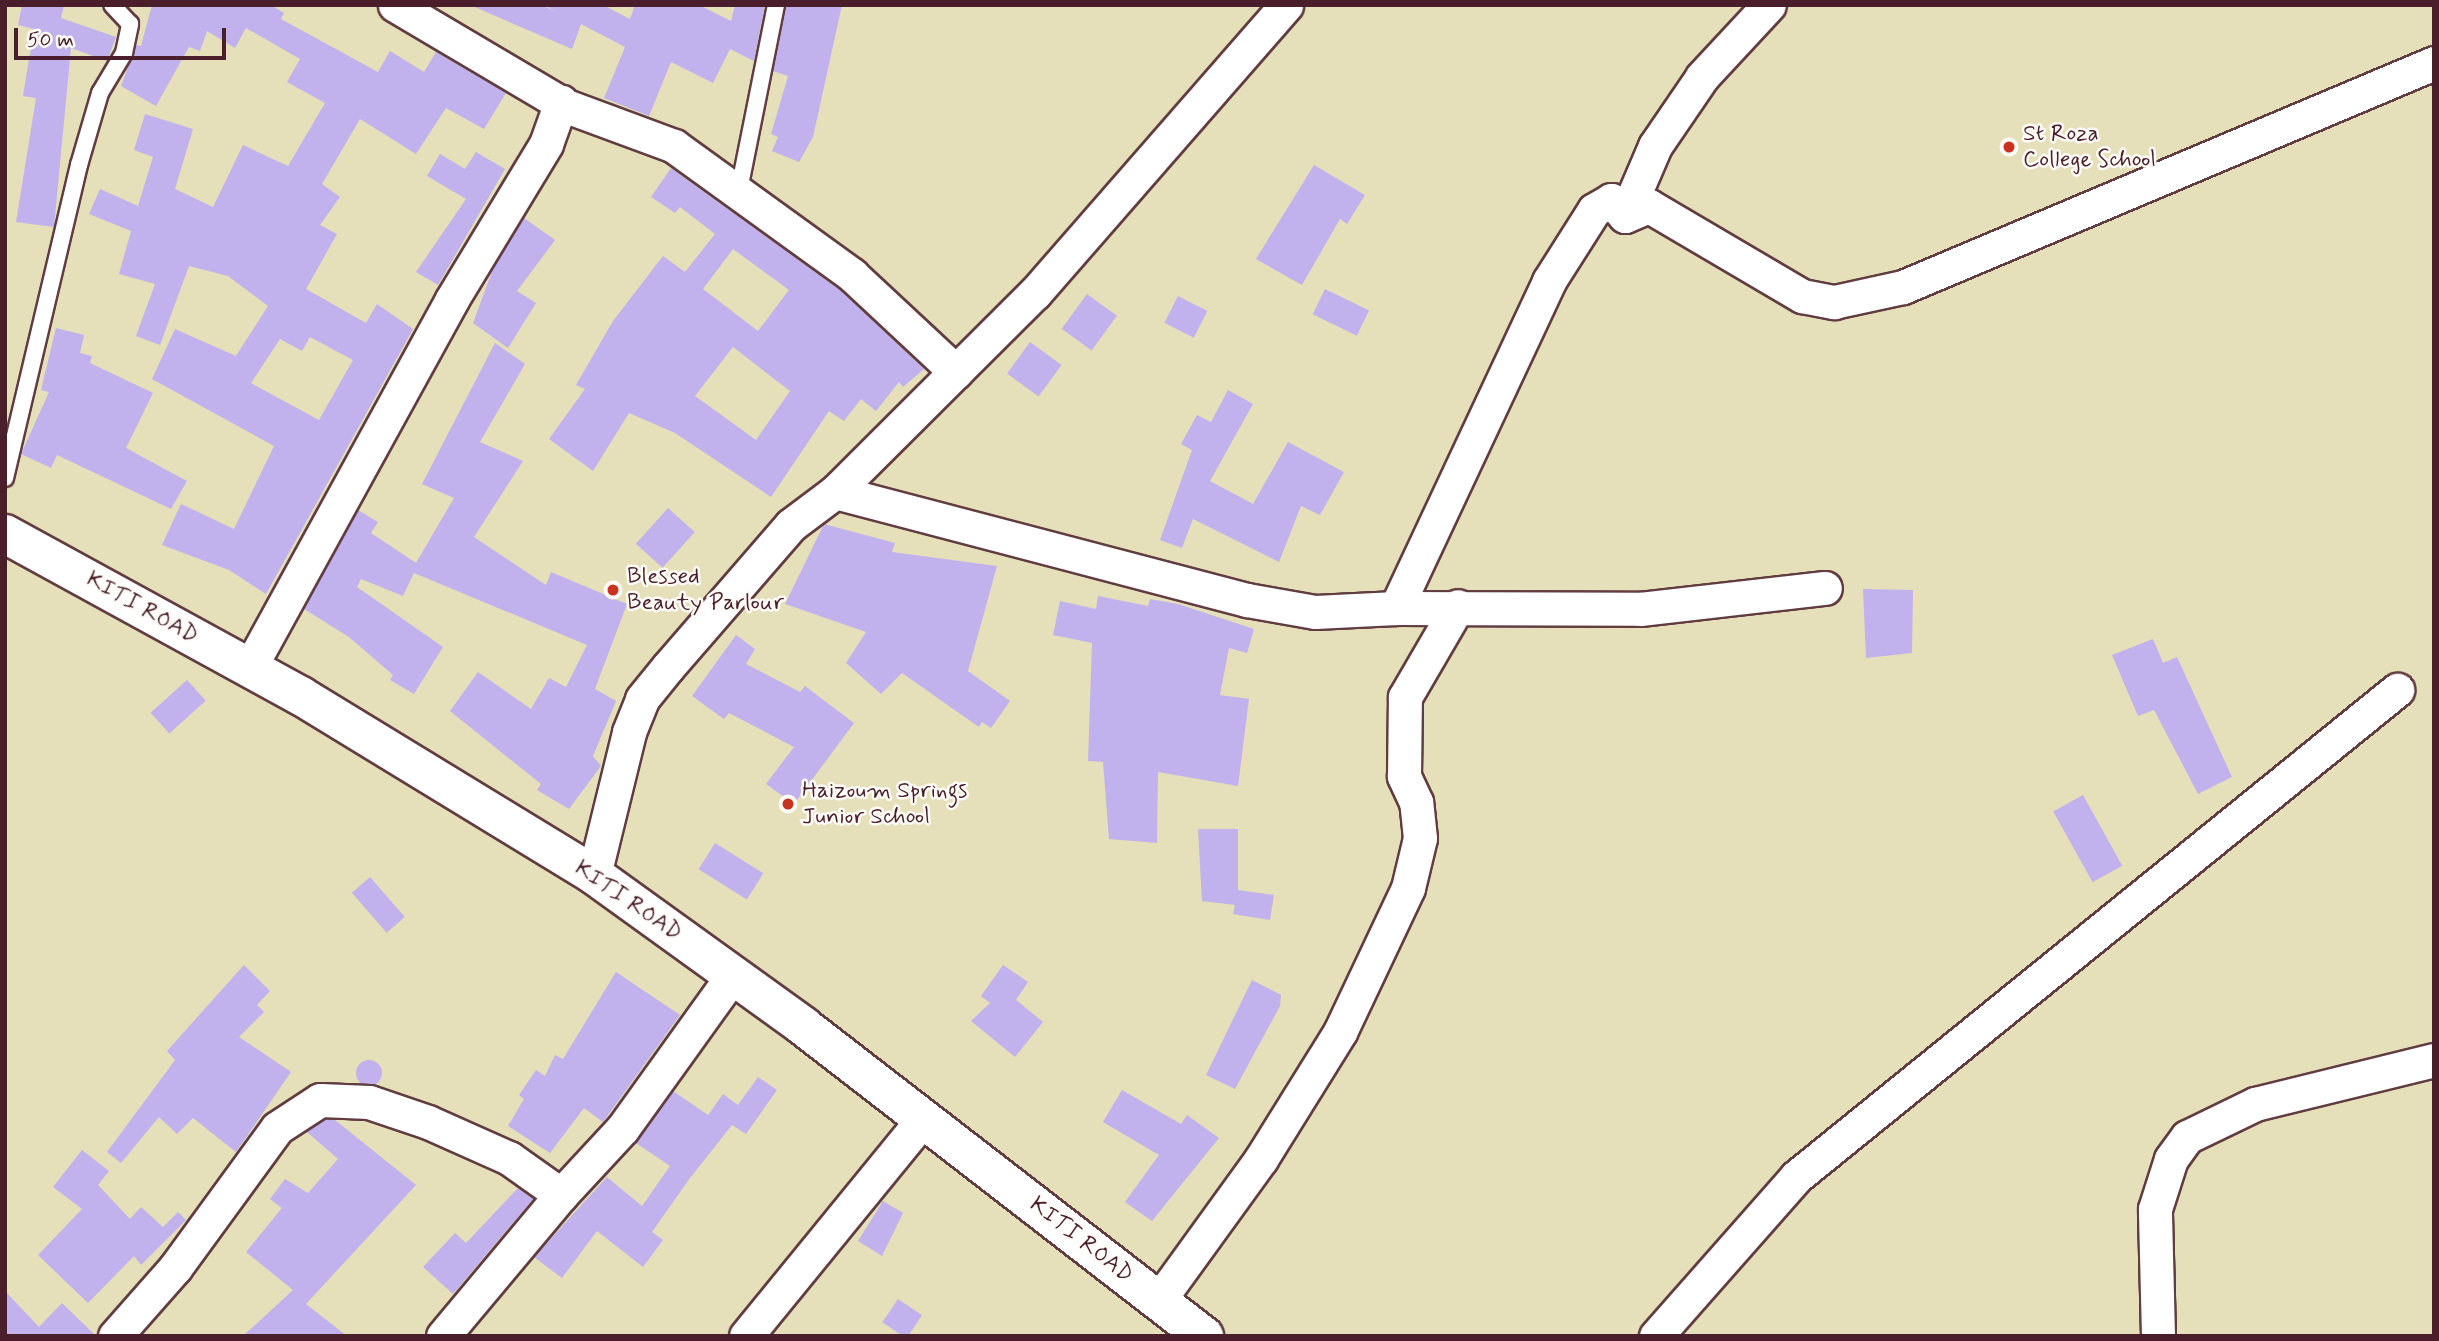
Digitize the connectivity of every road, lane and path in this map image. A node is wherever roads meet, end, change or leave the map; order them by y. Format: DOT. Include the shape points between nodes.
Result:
graph roads {
  1 [pos="113,5"];
  2 [pos="395,5"];
  3 [pos="776,5"];
  4 [pos="1286,5"];
  5 [pos="1769,5"];
  6 [pos="2434,63"];
  7 [pos="561,102"];
  8 [pos="739,190"];
  9 [pos="1625,216"];
  10 [pos="956,372"];
  11 [pos="5,478"];
  12 [pos="835,492"];
  13 [pos="5,534"];
  14 [pos="1825,588"];
  15 [pos="1458,606"];
  16 [pos="1396,608"];
  17 [pos="250,667"];
  18 [pos="2397,690"];
  19 [pos="594,875"];
  20 [pos="733,975"];
  21 [pos="2434,1060"];
  22 [pos="924,1118"];
  23 [pos="561,1195"];
  24 [pos="1159,1300"];
  25 [pos="115,1336"];
  26 [pos="443,1336"];
  27 [pos="746,1336"];
  28 [pos="1204,1336"];
  29 [pos="1656,1336"];
  30 [pos="2158,1336"];
  1 -- 11 [label="lane" via="130,24 124,53 100,93 79,165"];
  2 -- 7 [label="street"];
  3 -- 8 [label="lane"];
  4 -- 10 [label="street" via="1035,293"];
  5 -- 9 [label="street" via="1702,77 1655,145"];
  6 -- 9 [label="street" via="1868,296 1834,302 1802,296 1649,206"];
  7 -- 8 [label="street" via="674,146"];
  7 -- 17 [label="street" via="546,144 451,301"];
  8 -- 10 [label="street" via="852,275"];
  9 -- 16 [label="street" via="1611,200 1594,210 1549,281"];
  10 -- 12 [label="street"];
  12 -- 16 [label="street" via="1247,600 1315,612"];
  12 -- 19 [label="street" via="791,525 642,699"];
  13 -- 17 [label="street, KITI ROAD"];
  14 -- 15 [label="street" via="1640,609"];
  15 -- 16 [label="street"];
  15 -- 24 [label="street" via="1405,697 1404,776 1416,802 1420,838 1408,888 1340,1032 1261,1159"];
  17 -- 19 [label="street, KITI ROAD"];
  18 -- 29 [label="street" via="1796,1177"];
  19 -- 20 [label="street, KITI ROAD"];
  20 -- 22 [label="street, KITI ROAD"];
  20 -- 23 [label="street" via="623,1128"];
  21 -- 30 [label="street" via="2255,1104 2187,1137 2171,1159 2155,1209"];
  22 -- 24 [label="street, KITI ROAD"];
  22 -- 27 [label="street"];
  23 -- 25 [label="street" via="509,1158 428,1122 369,1102 320,1100 277,1128 175,1268"];
  23 -- 26 [label="street"];
  24 -- 28 [label="street, KITI ROAD"];
}
